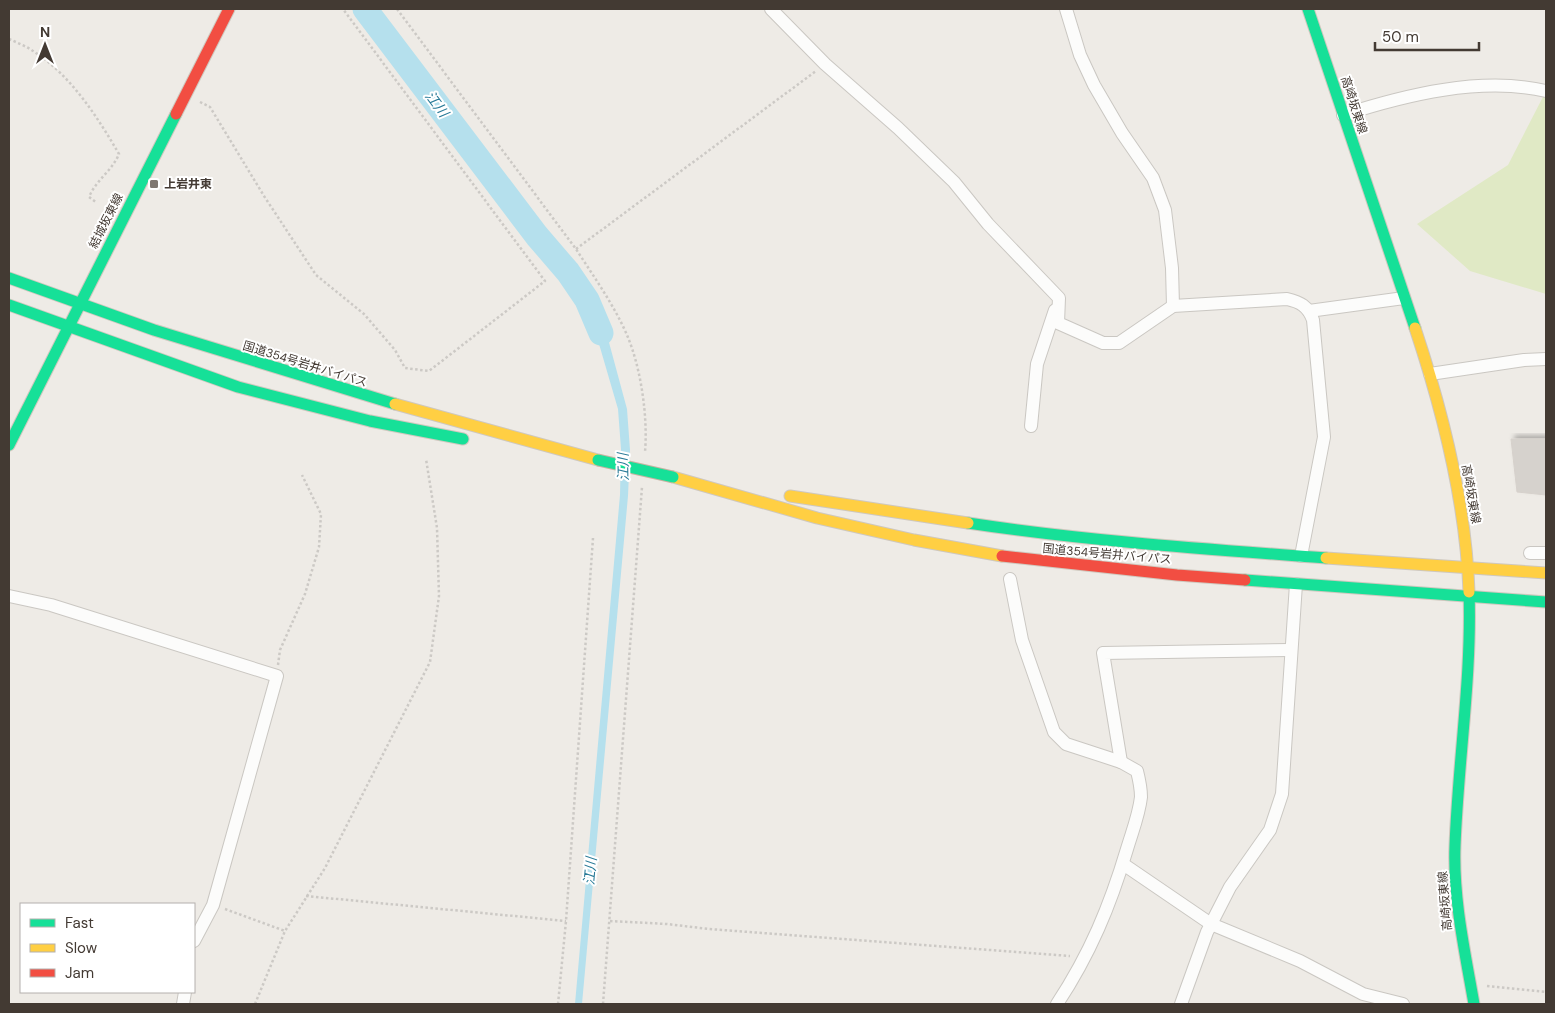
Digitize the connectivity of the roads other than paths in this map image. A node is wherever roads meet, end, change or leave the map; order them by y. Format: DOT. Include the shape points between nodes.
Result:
graph roads {
  1 [pos="229,9"];
  2 [pos="771,9"];
  3 [pos="1066,9"];
  4 [pos="1308,9"];
  5 [pos="1546,91"];
  6 [pos="1343,115"];
  7 [pos="9,278"];
  8 [pos="1059,298"];
  9 [pos="1404,298"];
  10 [pos="9,305"];
  11 [pos="80,305"];
  12 [pos="1173,306"];
  13 [pos="1310,311"];
  14 [pos="68,328"];
  15 [pos="1546,359"];
  16 [pos="1430,374"];
  17 [pos="1031,426"];
  18 [pos="475,442"];
  19 [pos="9,445"];
  20 [pos="513,449"];
  21 [pos="598,460"];
  22 [pos="674,477"];
  23 [pos="1530,553"];
  24 [pos="1546,553"];
  25 [pos="1301,556"];
  26 [pos="1468,568"];
  27 [pos="1546,573"];
  28 [pos="1010,579"];
  29 [pos="1296,584"];
  30 [pos="9,596"];
  31 [pos="1469,597"];
  32 [pos="1546,602"];
  33 [pos="1290,650"];
  34 [pos="1121,762"];
  35 [pos="1123,864"];
  36 [pos="1211,924"];
  37 [pos="195,939"];
  38 [pos="1057,1004"];
  39 [pos="1181,1004"];
  40 [pos="1403,1004"];
  41 [pos="1474,1004"];
  1 -- 11 [label="main road, 結城坂東線"];
  2 -- 8 [label="street" via="825,64 954,182 988,224"];
  3 -- 12 [label="street" via="1080,56 1094,85 1153,178 1165,210"];
  4 -- 6 [label="main road, 高崎坂東線"];
  5 -- 6 [label="street" via="1501,86 1461,88"];
  6 -- 9 [label="main road, 高崎坂東線"];
  7 -- 11 [label="main road, 国道354号岩井バイパス"];
  8 -- 12 [label="street" via="1058,323 1103,343 1119,343"];
  8 -- 17 [label="street" via="1037,364"];
  9 -- 13 [label="street"];
  9 -- 16 [label="main road, 高崎坂東線"];
  10 -- 14 [label="main road"];
  11 -- 14 [label="main road, 結城坂東線"];
  11 -- 21 [label="main road, 国道354号岩井バイパス" via="354,394"];
  12 -- 13 [label="street" via="1287,299 1300,302"];
  13 -- 25 [label="street" via="1324,437"];
  14 -- 18 [label="main road" via="238,387 370,421"];
  14 -- 19 [label="main road, 結城坂東線"];
  15 -- 16 [label="street"];
  16 -- 26 [label="main road, 高崎坂東線" via="1454,474"];
  20 -- 21 [label="main road, 国道354号岩井バイパス"];
  21 -- 22 [label="main road, 国道354号岩井バイパス, bridge"];
  22 -- 25 [label="main road, 国道354号岩井バイパス" via="1034,533"];
  22 -- 29 [label="main road, 国道354号岩井バイパス" via="817,518 973,552 1054,564"];
  23 -- 24 [label="street"];
  25 -- 26 [label="main road, 国道354号岩井バイパス"];
  26 -- 27 [label="main road, 国道354号岩井バイパス"];
  26 -- 31 [label="main road, 高崎坂東線"];
  28 -- 34 [label="street" via="1022,640 1054,732 1066,744"];
  29 -- 31 [label="main road, 国道354号岩井バイパス"];
  29 -- 33 [label="street"];
  30 -- 37 [label="street" via="52,605 277,676 213,905"];
  31 -- 32 [label="main road, 国道354号岩井バイパス"];
  31 -- 41 [label="main road, 高崎坂東線" via="1469,653 1455,847 1456,894"];
  33 -- 34 [label="street" via="1103,653"];
  33 -- 36 [label="street" via="1282,794 1270,830 1230,887"];
  34 -- 35 [label="street" via="1137,771 1141,796"];
  35 -- 36 [label="street"];
  35 -- 38 [label="street" via="1086,958"];
  36 -- 39 [label="street"];
  36 -- 40 [label="street" via="1300,961 1363,994"];
}
